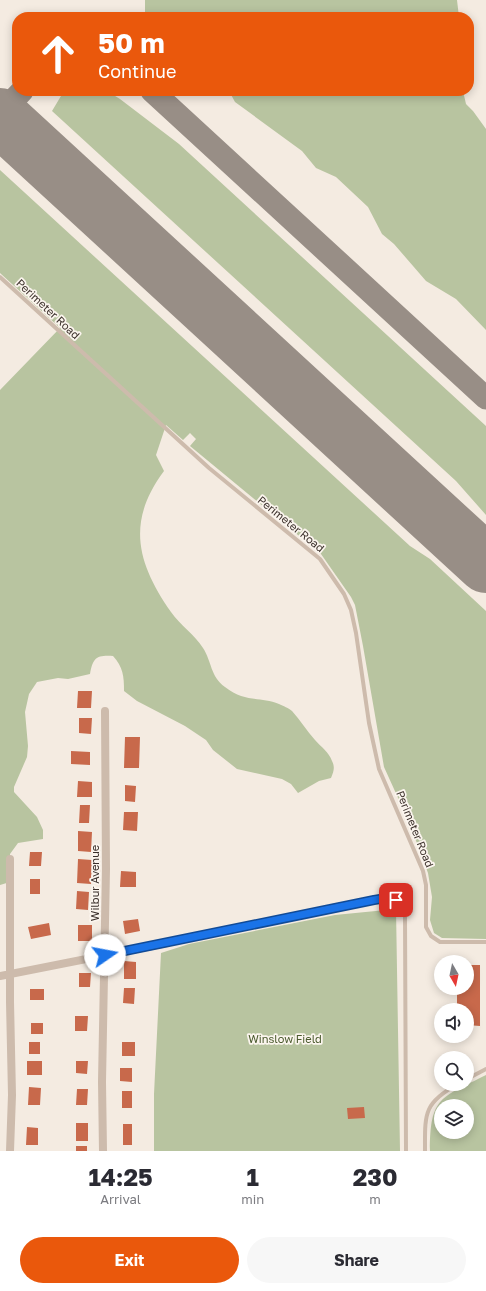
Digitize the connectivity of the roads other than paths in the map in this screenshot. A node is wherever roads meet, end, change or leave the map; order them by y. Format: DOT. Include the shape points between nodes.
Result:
graph roads {
  1 [pos="0,277"];
  2 [pos="105,711"];
  3 [pos="10,859"];
  4 [pos="486,942"];
  5 [pos="167,943"];
  6 [pos="105,955"];
  7 [pos="10,974"];
  8 [pos="0,976"];
  9 [pos="486,1069"];
  10 [pos="474,1075"];
  11 [pos="445,1091"];
  12 [pos="10,1151"];
  13 [pos="103,1151"];
  14 [pos="406,1151"];
  15 [pos="425,1151"];
  1 -- 4 [label="lane, Perimeter Road" via="209,468 320,559 332,575 351,610 379,769 423,871 426,885 426,927 431,936 440,942"];
  2 -- 6 [label="street, Wilbur Avenue"];
  3 -- 7 [label="street"];
  5 -- 6 [label="street"];
  5 -- 14 [label="lane" via="374,900 386,898 401,902 405,924"];
  6 -- 7 [label="street"];
  6 -- 13 [label="street, Wilbur Avenue"];
  7 -- 8 [label="street"];
  7 -- 12 [label="street"];
  9 -- 10 [label="lane"];
  11 -- 15 [label="lane" via="429,1109 425,1126"];
}
